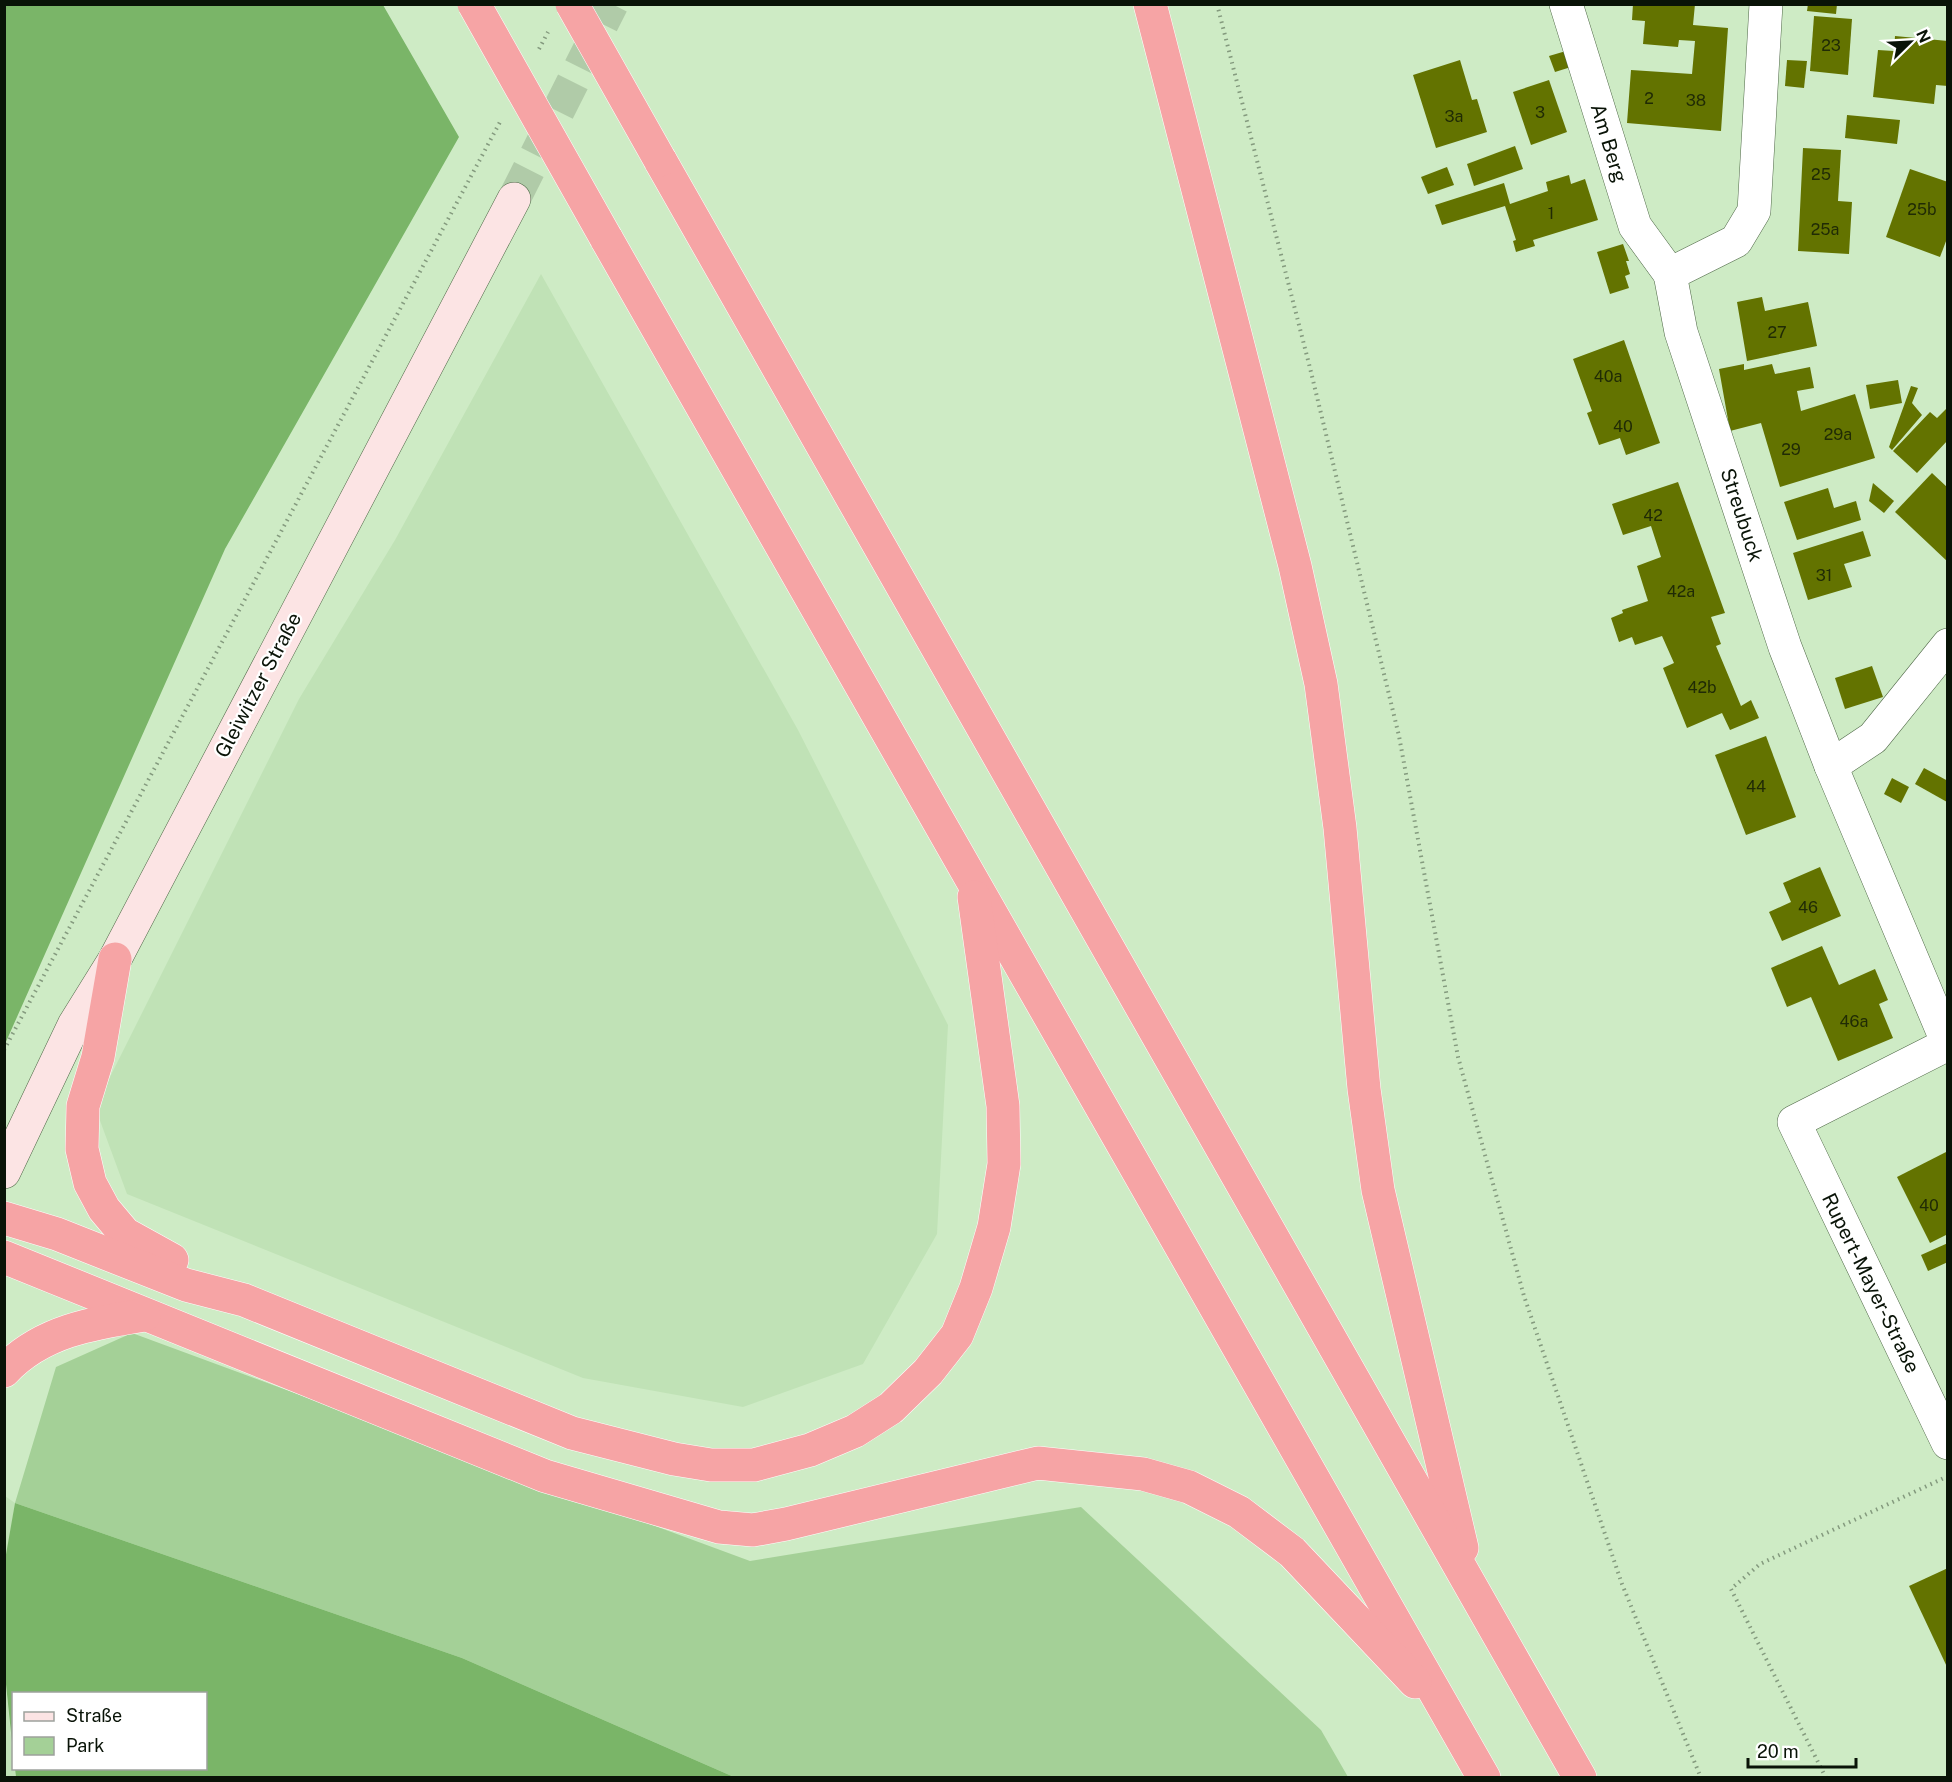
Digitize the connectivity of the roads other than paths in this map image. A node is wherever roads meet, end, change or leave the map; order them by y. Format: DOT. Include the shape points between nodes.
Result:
graph roads {
  1 [pos="474,4"];
  2 [pos="1150,4"];
  3 [pos="1566,4"];
  4 [pos="1766,4"];
  5 [pos="562,15"];
  6 [pos="514,199"];
  7 [pos="1670,274"];
  8 [pos="1947,645"];
  9 [pos="1830,766"];
  10 [pos="972,877"];
  11 [pos="115,959"];
  12 [pos="1947,1044"];
  13 [pos="4,1172"];
  14 [pos="4,1218"];
  15 [pos="4,1257"];
  16 [pos="244,1300"];
  17 [pos="144,1315"];
  18 [pos="4,1371"];
  19 [pos="1947,1443"];
  20 [pos="1469,1582"];
  21 [pos="1452,1720"];
  22 [pos="1484,1778"];
  23 [pos="1580,1778"];
  1 -- 10 [label="highway, bridge"];
  2 -- 20 [label="highway" via="1292,555 1321,684 1378,1190"];
  3 -- 7 [label="street, Am Berg" via="1635,226"];
  4 -- 7 [label="street" via="1754,211 1736,241"];
  5 -- 20 [label="highway, bridge" via="660,160"];
  6 -- 11 [label="main road, Gleiwitzer Straße"];
  7 -- 9 [label="street, Streubuck" via="1681,332 1785,647"];
  8 -- 9 [label="street" via="1873,738"];
  9 -- 12 [label="street, Streubuck"];
  10 -- 16 [label="highway" via="1001,1084 1004,1164 994,1227 957,1335 928,1372 891,1408 855,1431 810,1450 754,1465 711,1465 674,1459 572,1433"];
  10 -- 21 [label="highway"];
  11 -- 13 [label="main road, Gleiwitzer Straße" via="74,1024"];
  11 -- 16 [label="highway" via="98,1057 83,1106 82,1149 90,1183 124,1234"];
  12 -- 19 [label="street, Rupert-Mayer-Straße" via="1794,1122"];
  14 -- 16 [label="highway" via="57,1234 186,1285"];
  15 -- 17 [label="highway"];
  17 -- 18 [label="highway" via="102,1322 43,1340"];
  17 -- 21 [label="highway" via="545,1476 719,1527 753,1530 786,1524 1038,1463 1143,1474 1189,1487 1239,1512 1292,1552"];
  20 -- 23 [label="highway"];
  21 -- 22 [label="highway"];
}
